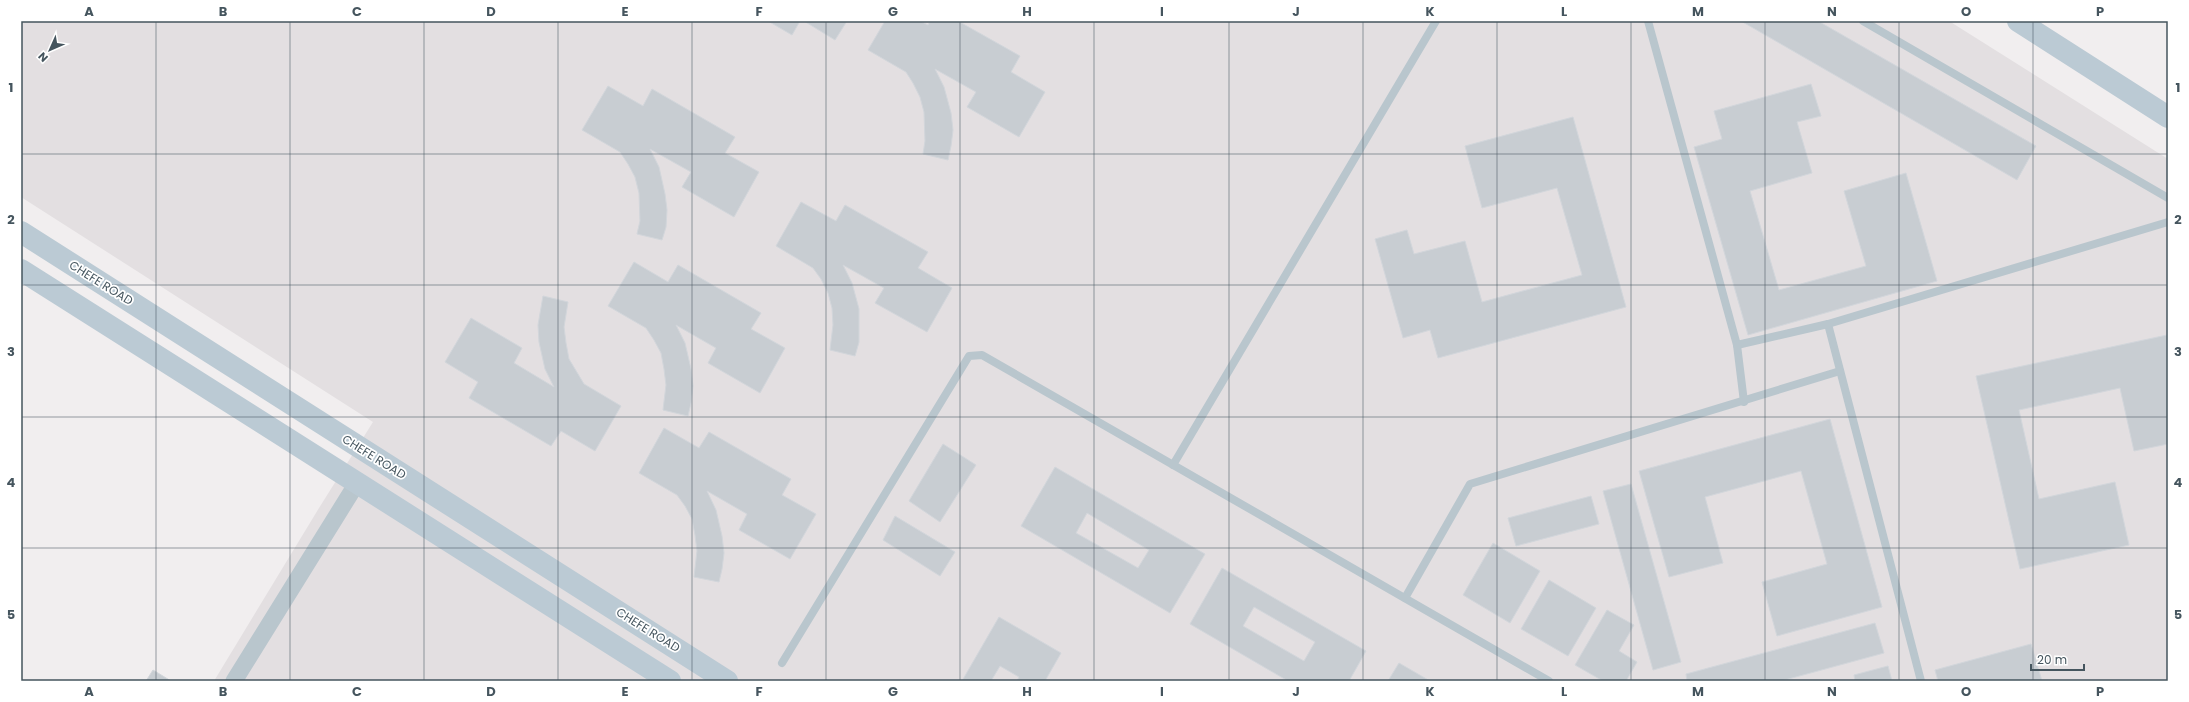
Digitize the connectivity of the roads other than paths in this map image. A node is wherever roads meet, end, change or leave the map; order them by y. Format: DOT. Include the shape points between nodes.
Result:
graph roads {
  1 [pos="1436,21"];
  2 [pos="1648,21"];
  3 [pos="1863,21"];
  4 [pos="2018,21"];
  5 [pos="2168,117"];
  6 [pos="2168,198"];
  7 [pos="2168,222"];
  8 [pos="21,232"];
  9 [pos="21,270"];
  10 [pos="1828,324"];
  11 [pos="1737,345"];
  12 [pos="1840,371"];
  13 [pos="1744,402"];
  14 [pos="1173,465"];
  15 [pos="357,483"];
  16 [pos="1405,598"];
  17 [pos="782,663"];
  18 [pos="234,681"];
  19 [pos="670,681"];
  20 [pos="727,681"];
  21 [pos="1549,681"];
  22 [pos="1922,681"];
  1 -- 14 [label="lane"];
  2 -- 11 [label="lane"];
  3 -- 6 [label="lane"];
  4 -- 5 [label="street"];
  7 -- 10 [label="lane"];
  8 -- 20 [label="street, CHEFE ROAD"];
  9 -- 15 [label="street"];
  10 -- 11 [label="lane"];
  10 -- 12 [label="lane"];
  11 -- 13 [label="lane"];
  12 -- 13 [label="lane"];
  12 -- 22 [label="lane"];
  13 -- 16 [label="lane" via="1470,484"];
  14 -- 16 [label="lane"];
  14 -- 17 [label="lane" via="982,355 969,356"];
  15 -- 18 [label="street"];
  15 -- 19 [label="street"];
  16 -- 21 [label="lane"];
}
